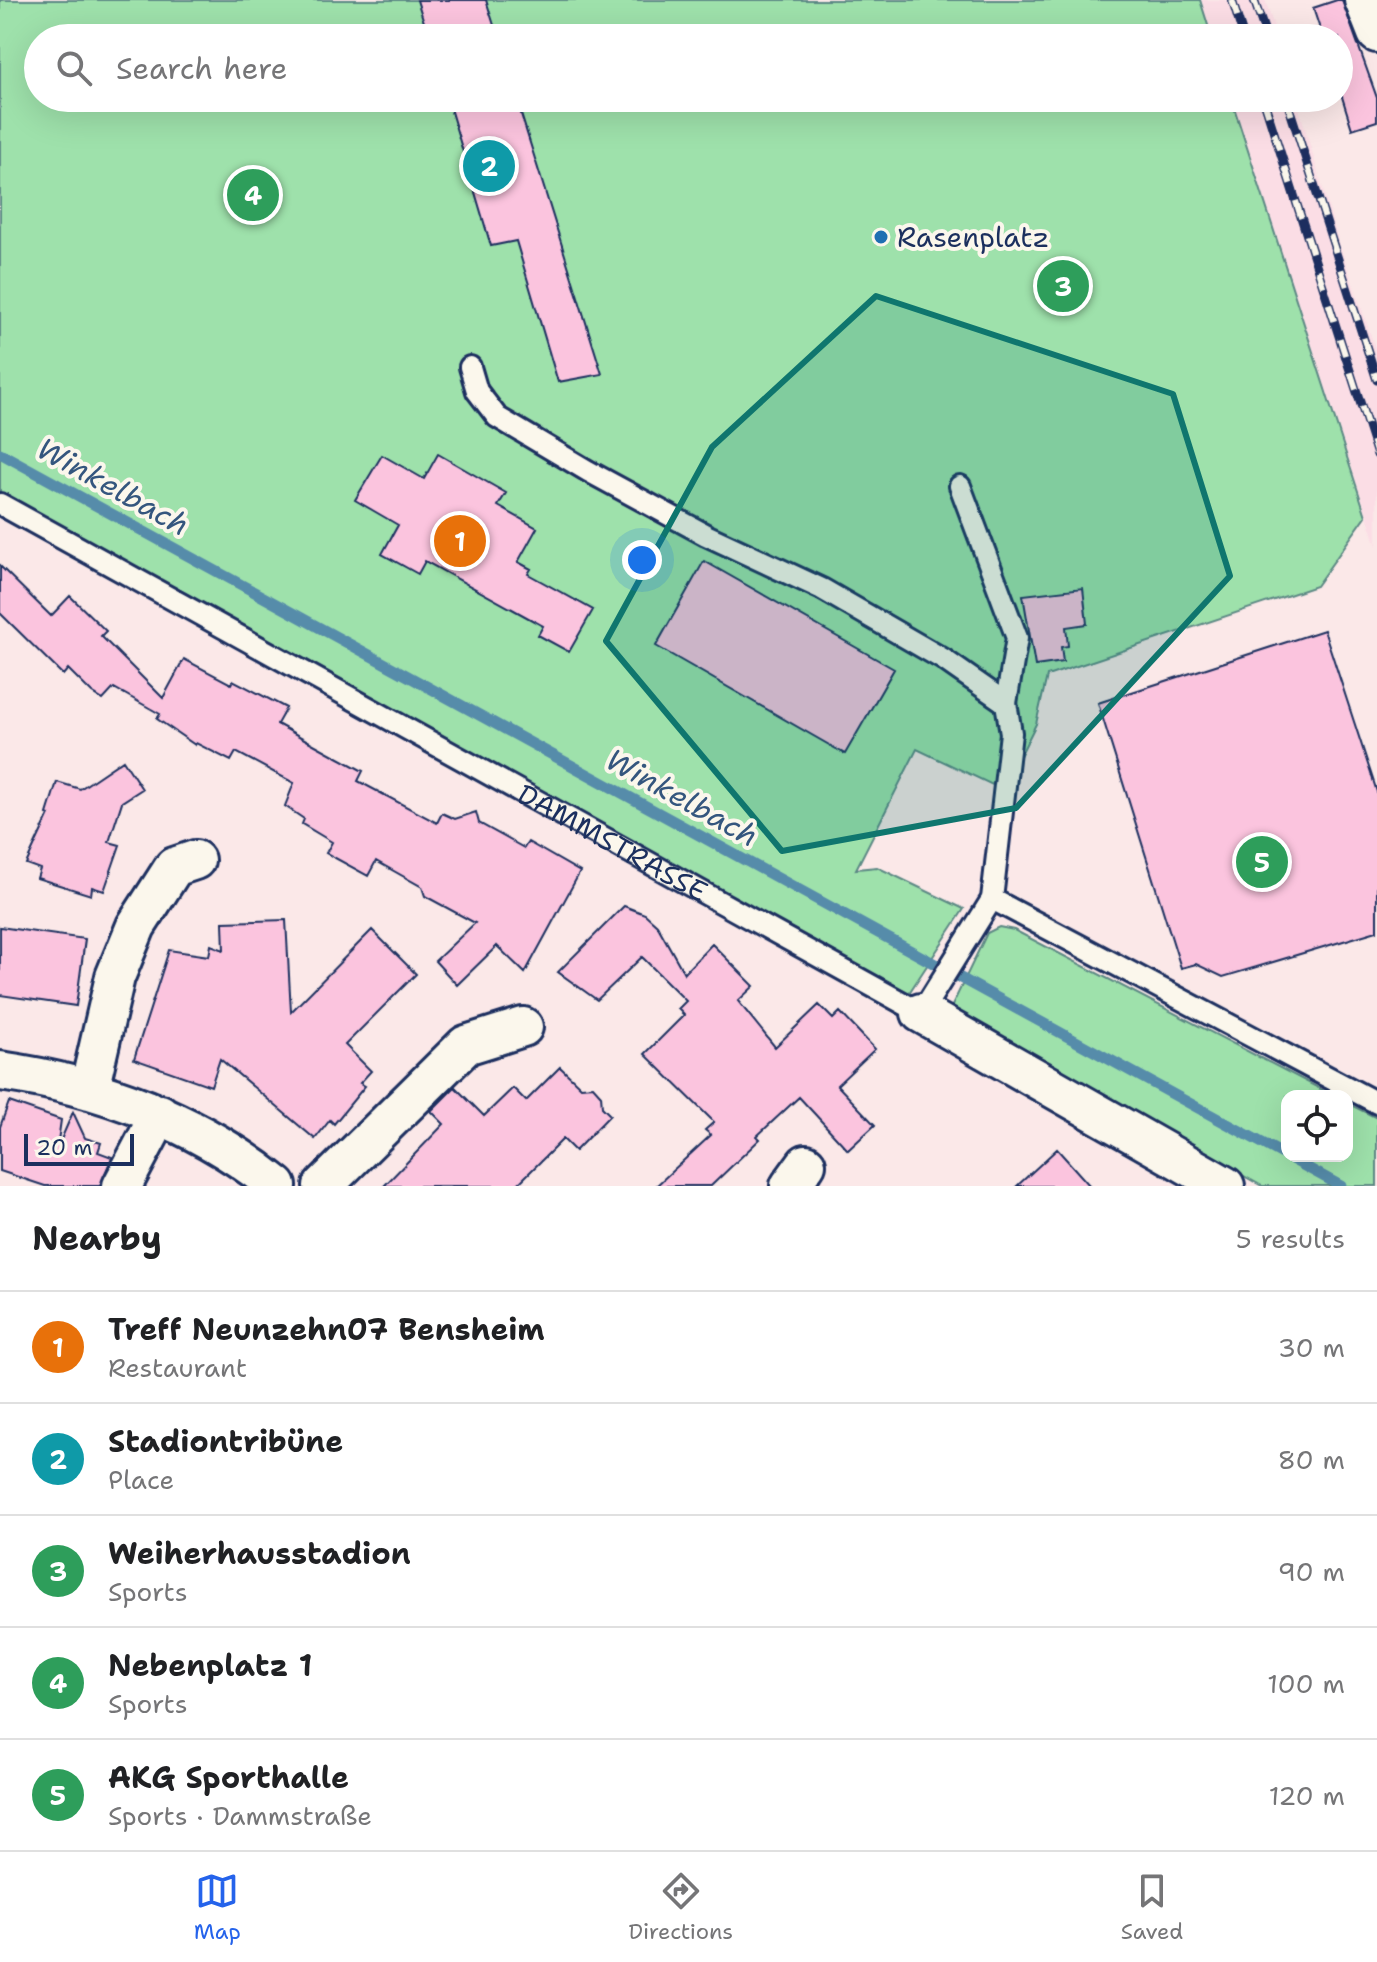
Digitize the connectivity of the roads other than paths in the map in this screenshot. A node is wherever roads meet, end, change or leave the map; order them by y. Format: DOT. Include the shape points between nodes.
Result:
graph roads {
  1 [pos="470,367"];
  2 [pos="960,486"];
  3 [pos="0,504"];
  4 [pos="1006,703"];
  5 [pos="195,860"];
  6 [pos="992,899"];
  7 [pos="926,1006"];
  8 [pos="523,1027"];
  9 [pos="0,1071"];
  10 [pos="89,1090"];
  11 [pos="1377,1103"];
  12 [pos="160,1114"];
  13 [pos="122,1186"];
  14 [pos="277,1186"];
  15 [pos="323,1186"];
  16 [pos="1225,1186"];
  1 -- 4 [label="lane" via="477,391 497,417 706,535 822,589 943,659"];
  2 -- 4 [label="lane" via="1017,638"];
  3 -- 7 [label="lane, DAMMSTRASSE"];
  4 -- 6 [label="lane" via="1011,733"];
  5 -- 10 [label="street" via="174,867 136,926 115,977"];
  6 -- 7 [label="lane"];
  6 -- 11 [label="lane"];
  7 -- 16 [label="street, DAMMSTRASSE"];
  8 -- 15 [label="street" via="466,1045"];
  9 -- 10 [label="street"];
  10 -- 12 [label="street"];
  12 -- 13 [label="street"];
  12 -- 14 [label="street" via="210,1138"];
}
